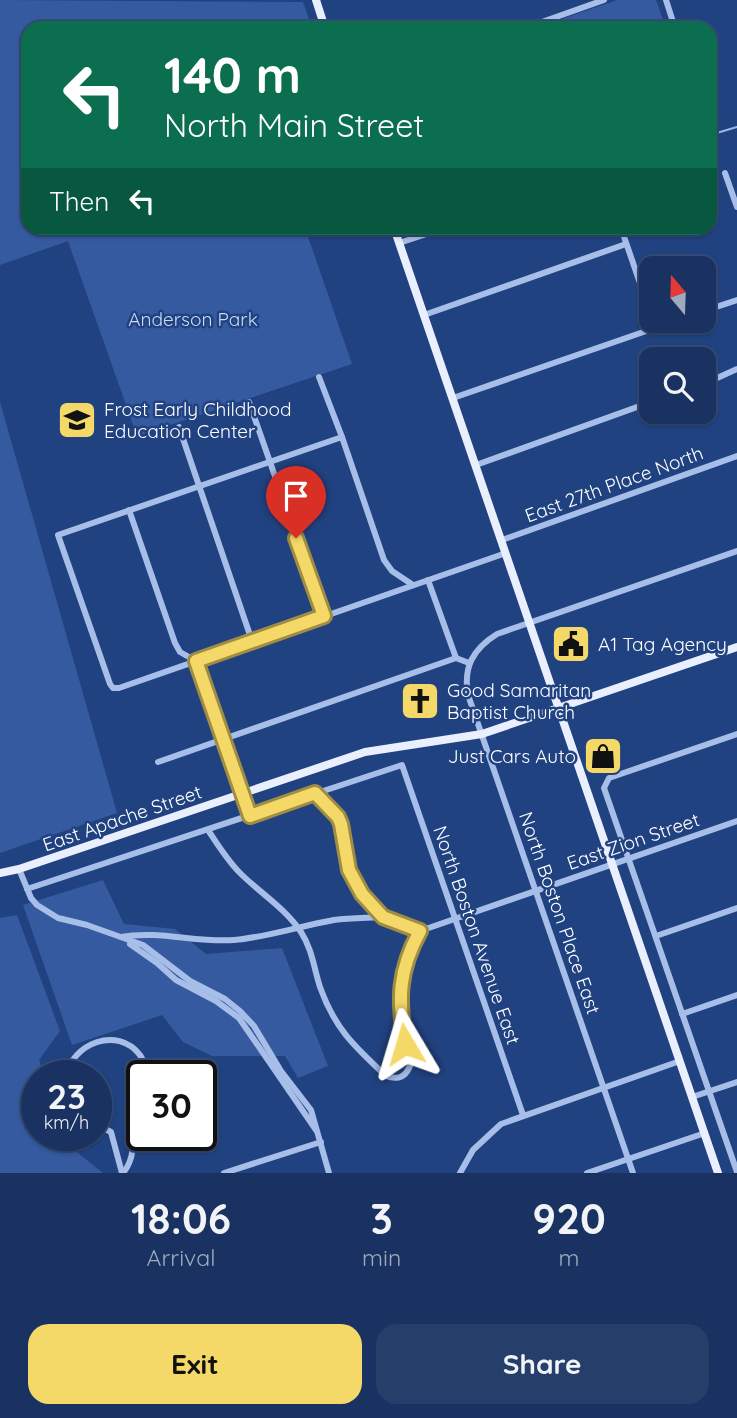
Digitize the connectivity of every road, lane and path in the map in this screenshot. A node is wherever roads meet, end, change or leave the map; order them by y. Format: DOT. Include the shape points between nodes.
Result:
graph roads {
  1 [pos="316,0"];
  2 [pos="604,0"];
  3 [pos="666,0"];
  4 [pos="324,21"];
  5 [pos="545,21"];
  6 [pos="674,21"];
  7 [pos="725,173"];
  8 [pos="737,207"];
  9 [pos="396,235"];
  10 [pos="424,235"];
  11 [pos="623,235"];
  12 [pos="399,243"];
  13 [pos="626,244"];
  14 [pos="639,281"];
  15 [pos="737,300"];
  16 [pos="716,307"];
  17 [pos="424,315"];
  18 [pos="639,330"];
  19 [pos="737,369"];
  20 [pos="319,377"];
  21 [pos="716,379"];
  22 [pos="453,398"];
  23 [pos="248,401"];
  24 [pos="639,406"];
  25 [pos="179,427"];
  26 [pos="342,437"];
  27 [pos="737,456"];
  28 [pos="269,461"];
  29 [pos="476,465"];
  30 [pos="199,485"];
  31 [pos="129,510"];
  32 [pos="502,540"];
  33 [pos="737,551"];
  34 [pos="506,553"];
  35 [pos="428,580"];
  36 [pos="413,585"];
  37 [pos="324,616"];
  38 [pos="530,623"];
  39 [pos="252,641"];
  40 [pos="737,647"];
  41 [pos="456,658"];
  42 [pos="196,661"];
  43 [pos="469,663"];
  44 [pos="558,709"];
  45 [pos="482,734"];
  46 [pos="737,734"];
  47 [pos="222,739"];
  48 [pos="158,762"];
  49 [pos="315,793"];
  50 [pos="242,794"];
  51 [pos="250,816"];
  52 [pos="737,821"];
  53 [pos="208,830"];
  54 [pos="629,859"];
  55 [pos="612,864"];
  56 [pos="19,869"];
  57 [pos="0,873"];
  58 [pos="0,878"];
  59 [pos="27,890"];
  60 [pos="536,892"];
  61 [pos="737,908"];
  62 [pos="383,917"];
  63 [pos="456,919"];
  64 [pos="299,928"];
  65 [pos="420,931"];
  66 [pos="656,936"];
  67 [pos="120,937"];
  68 [pos="737,995"];
  69 [pos="682,1014"];
  70 [pos="72,1060"];
  71 [pos="142,1060"];
  72 [pos="680,1061"];
  73 [pos="737,1082"];
  74 [pos="603,1087"];
  75 [pos="709,1091"];
  76 [pos="692,1097"];
  77 [pos="523,1115"];
  78 [pos="705,1133"];
  79 [pos="112,1136"];
  80 [pos="321,1142"];
  81 [pos="133,1151"];
  82 [pos="628,1159"];
  83 [pos="737,1170"];
  84 [pos="229,1172"];
  85 [pos="122,1173"];
  86 [pos="329,1173"];
  87 [pos="460,1173"];
  88 [pos="587,1173"];
  89 [pos="633,1173"];
  90 [pos="718,1173"];
  1 -- 4 [label="main road"];
  2 -- 5 [label="street"];
  3 -- 6 [label="street"];
  7 -- 8 [label="street"];
  9 -- 12 [label="main road"];
  10 -- 12 [label="street"];
  11 -- 13 [label="street"];
  12 -- 17 [label="main road"];
  13 -- 14 [label="street"];
  13 -- 17 [label="street"];
  15 -- 16 [label="street"];
  17 -- 22 [label="main road"];
  18 -- 22 [label="street"];
  19 -- 21 [label="street"];
  20 -- 26 [label="street"];
  22 -- 29 [label="main road"];
  23 -- 28 [label="street"];
  24 -- 29 [label="street"];
  25 -- 30 [label="street"];
  26 -- 28 [label="street"];
  26 -- 36 [label="street" via="384,560"];
  27 -- 32 [label="street, East 27th Place North"];
  28 -- 30 [label="street"];
  28 -- 37 [label="street"];
  29 -- 32 [label="main road"];
  30 -- 31 [label="street"];
  30 -- 39 [label="street"];
  31 -- 42 [label="street" via="175,643 180,652"];
  31 -- 42 [label="street" via="58,535 110,684 119,688"];
  32 -- 34 [label="main road"];
  33 -- 38 [label="street"];
  34 -- 35 [label="street"];
  34 -- 38 [label="main road"];
  35 -- 36 [label="street"];
  35 -- 41 [label="street"];
  36 -- 37 [label="street"];
  37 -- 39 [label="street"];
  38 -- 43 [label="street" via="497,634 477,649"];
  38 -- 44 [label="main road"];
  39 -- 42 [label="street"];
  40 -- 44 [label="main road, East Apache Street"];
  41 -- 43 [label="street"];
  41 -- 47 [label="street"];
  42 -- 47 [label="street"];
  43 -- 45 [label="street, North Boston Place East" via="466,685"];
  44 -- 45 [label="main road, East Apache Street"];
  44 -- 55 [label="main road"];
  45 -- 50 [label="main road, East Apache Street" via="366,752"];
  45 -- 60 [label="street, North Boston Place East"];
  46 -- 54 [label="street" via="609,778 604,788"];
  47 -- 48 [label="street"];
  47 -- 50 [label="street"];
  49 -- 51 [label="street"];
  49 -- 62 [label="street" via="338,817 355,884"];
  49 -- 63 [label="street, North Boston Avenue East" via="402,765"];
  50 -- 51 [label="street"];
  50 -- 56 [label="main road, East Apache Street"];
  51 -- 53 [label="street"];
  52 -- 54 [label="street, East Zion Street"];
  53 -- 59 [label="street"];
  53 -- 64 [label="street" via="238,871"];
  54 -- 55 [label="street, East Zion Street"];
  54 -- 66 [label="street"];
  55 -- 60 [label="street, East Zion Street"];
  55 -- 72 [label="main road"];
  56 -- 57 [label="main road, East Apache Street"];
  56 -- 58 [label="main road, East Apache Street"];
  56 -- 59 [label="street"];
  59 -- 67 [label="street" via="37,905 58,918"];
  60 -- 63 [label="street, East Zion Street"];
  60 -- 74 [label="street, North Boston Place East"];
  61 -- 66 [label="street"];
  62 -- 64 [label="street"];
  62 -- 65 [label="street"];
  63 -- 65 [label="street, East Zion Street"];
  63 -- 77 [label="street, North Boston Avenue East"];
  64 -- 65 [label="street" via="334,1020 386,1076 399,1079 410,1066 400,1004 403,969"];
  64 -- 67 [label="street" via="231,940"];
  66 -- 69 [label="street"];
  67 -- 80 [label="street" via="143,945 240,1011 311,1110"];
  68 -- 69 [label="street"];
  69 -- 75 [label="street"];
  70 -- 71 [label="street" via="95,1041 115,1040 131,1047"];
  72 -- 74 [label="street"];
  72 -- 76 [label="main road"];
  73 -- 75 [label="street"];
  74 -- 77 [label="street"];
  74 -- 82 [label="street, North Boston Place East"];
  75 -- 76 [label="street"];
  75 -- 83 [label="street"];
  76 -- 78 [label="main road"];
  77 -- 87 [label="street" via="488,1134"];
  78 -- 82 [label="street"];
  78 -- 90 [label="main road"];
  79 -- 85 [label="street"];
  80 -- 84 [label="street"];
  80 -- 86 [label="street"];
  81 -- 85 [label="street"];
  82 -- 88 [label="street"];
  82 -- 89 [label="street, North Boston Place East"];
}
